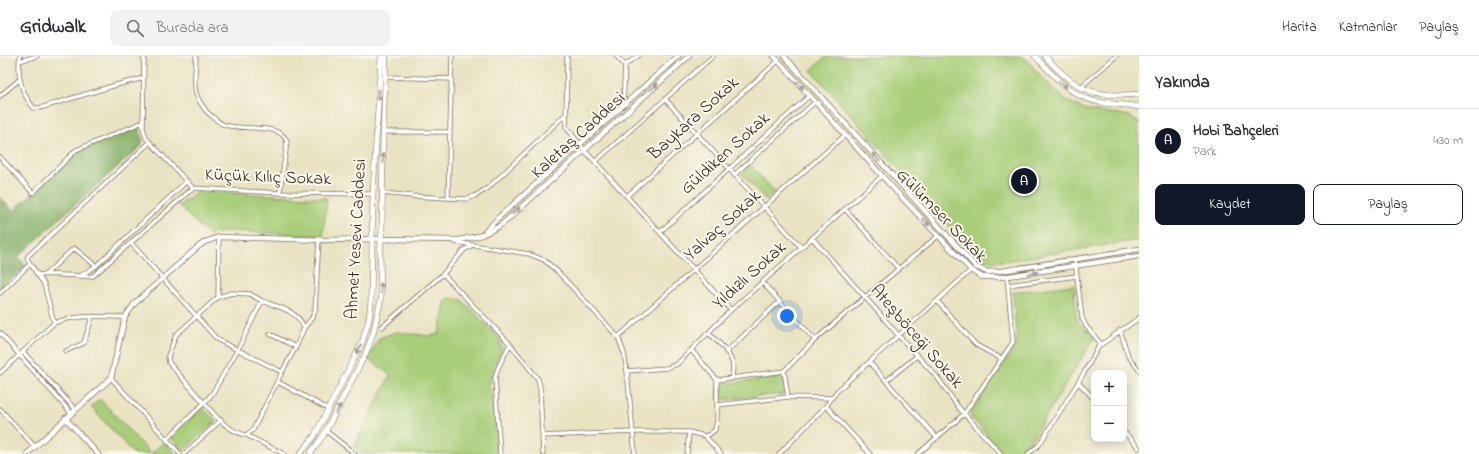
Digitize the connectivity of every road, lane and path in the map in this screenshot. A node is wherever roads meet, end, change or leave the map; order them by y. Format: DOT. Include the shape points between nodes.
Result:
graph roads {
  1 [pos="37,56"];
  2 [pos="144,56"];
  3 [pos="196,56"];
  4 [pos="376,56"];
  5 [pos="381,56"];
  6 [pos="386,56"];
  7 [pos="452,56"];
  8 [pos="567,56"];
  9 [pos="616,56"];
  10 [pos="638,56"];
  11 [pos="678,56"];
  12 [pos="689,56"];
  13 [pos="713,56"];
  14 [pos="774,56"];
  15 [pos="784,56"];
  16 [pos="1036,56"];
  17 [pos="1045,56"];
  18 [pos="1116,56"];
  19 [pos="20,58"];
  20 [pos="778,60"];
  21 [pos="625,65"];
  22 [pos="386,77"];
  23 [pos="144,78"];
  24 [pos="20,79"];
  25 [pos="451,79"];
  26 [pos="1081,87"];
  27 [pos="1139,94"];
  28 [pos="0,96"];
  29 [pos="809,96"];
  30 [pos="665,99"];
  31 [pos="815,102"];
  32 [pos="623,106"];
  33 [pos="1139,107"];
  34 [pos="566,114"];
  35 [pos="143,122"];
  36 [pos="383,132"];
  37 [pos="450,132"];
  38 [pos="697,134"];
  39 [pos="845,134"];
  40 [pos="149,143"];
  41 [pos="580,145"];
  42 [pos="584,150"];
  43 [pos="0,157"];
  44 [pos="596,162"];
  45 [pos="729,169"];
  46 [pos="734,174"];
  47 [pos="882,176"];
  48 [pos="187,181"];
  49 [pos="193,188"];
  50 [pos="280,193"];
  51 [pos="382,193"];
  52 [pos="373,194"];
  53 [pos="627,196"];
  54 [pos="448,198"];
  55 [pos="764,207"];
  56 [pos="845,209"];
  57 [pos="660,232"];
  58 [pos="484,233"];
  59 [pos="938,236"];
  60 [pos="219,237"];
  61 [pos="381,238"];
  62 [pos="812,238"];
  63 [pos="319,239"];
  64 [pos="372,239"];
  65 [pos="445,240"];
  66 [pos="131,243"];
  67 [pos="473,245"];
  68 [pos="801,247"];
  69 [pos="1139,249"];
  70 [pos="1139,256"];
  71 [pos="1075,260"];
  72 [pos="30,264"];
  73 [pos="96,266"];
  74 [pos="1076,266"];
  75 [pos="899,269"];
  76 [pos="693,270"];
  77 [pos="971,270"];
  78 [pos="46,274"];
  79 [pos="443,274"];
  80 [pos="37,275"];
  81 [pos="79,276"];
  82 [pos="1007,276"];
  83 [pos="1077,276"];
  84 [pos="163,279"];
  85 [pos="762,282"];
  86 [pos="1008,285"];
  87 [pos="0,293"];
  88 [pos="864,297"];
  89 [pos="218,298"];
  90 [pos="937,300"];
  91 [pos="262,301"];
  92 [pos="780,301"];
  93 [pos="731,310"];
  94 [pos="92,317"];
  95 [pos="125,317"];
  96 [pos="197,317"];
  97 [pos="1139,318"];
  98 [pos="54,323"];
  99 [pos="382,327"];
  100 [pos="304,328"];
  101 [pos="1120,330"];
  102 [pos="0,333"];
  103 [pos="708,333"];
  104 [pos="270,334"];
  105 [pos="898,335"];
  106 [pos="618,337"];
  107 [pos="815,340"];
  108 [pos="510,344"];
  109 [pos="1102,344"];
  110 [pos="296,347"];
  111 [pos="238,349"];
  112 [pos="66,351"];
  113 [pos="692,351"];
  114 [pos="726,352"];
  115 [pos="22,354"];
  116 [pos="917,356"];
  117 [pos="1002,359"];
  118 [pos="869,362"];
  119 [pos="1137,365"];
  120 [pos="1139,370"];
  121 [pos="628,371"];
  122 [pos="784,371"];
  123 [pos="282,372"];
  124 [pos="0,373"];
  125 [pos="111,378"];
  126 [pos="732,379"];
  127 [pos="717,380"];
  128 [pos="886,381"];
  129 [pos="278,382"];
  130 [pos="1078,382"];
  131 [pos="1091,396"];
  132 [pos="788,397"];
  133 [pos="832,398"];
  134 [pos="204,403"];
  135 [pos="717,405"];
  136 [pos="826,406"];
  137 [pos="75,409"];
  138 [pos="328,409"];
  139 [pos="0,410"];
  140 [pos="71,413"];
  141 [pos="964,414"];
  142 [pos="65,418"];
  143 [pos="221,420"];
  144 [pos="326,431"];
  145 [pos="633,432"];
  146 [pos="689,432"];
  147 [pos="246,435"];
  148 [pos="1127,435"];
  149 [pos="542,436"];
  150 [pos="705,436"];
  151 [pos="937,438"];
  152 [pos="167,439"];
  153 [pos="35,447"];
  154 [pos="1139,448"];
  155 [pos="27,454"];
  156 [pos="98,454"];
  157 [pos="180,454"];
  158 [pos="184,454"];
  159 [pos="284,454"];
  160 [pos="300,454"];
  161 [pos="310,454"];
  162 [pos="355,454"];
  163 [pos="500,454"];
  164 [pos="543,454"];
  165 [pos="634,454"];
  166 [pos="687,454"];
  167 [pos="721,454"];
  168 [pos="779,454"];
  169 [pos="870,454"];
  170 [pos="918,454"];
  171 [pos="1000,454"];
  172 [pos="1028,454"];
  1 -- 19 [label="street"];
  2 -- 23 [label="street, Küçük Kılıç Sokak"];
  3 -- 50 [label="street" via="196,93 213,117 229,126 275,130 284,135 287,142"];
  4 -- 5 [label="street"];
  5 -- 52 [label="main road, Ahmet Yesevi Caddesi, one-way"];
  6 -- 22 [label="main road, Ahmet Yesevi Caddesi"];
  7 -- 25 [label="street"];
  8 -- 34 [label="street"];
  9 -- 21 [label="street"];
  10 -- 21 [label="street"];
  11 -- 32 [label="street, Kaletaş Caddesi"];
  42 -- 12 [label="street, Kaletaş Caddesi, one-way"];
  13 -- 30 [label="street"];
  14 -- 20 [label="street, Gülümser Sokak"];
  71 -- 15 [label="street, one-way" via="987,272 976,267"];
  16 -- 33 [label="main road, one-way" via="1065,86 1081,96 1100,102"];
  17 -- 26 [label="main road" via="1060,73"];
  18 -- 26 [label="street"];
  19 -- 24 [label="street"];
  20 -- 29 [label="street, Gülümser Sokak, one-way"];
  20 -- 38 [label="street, Baykara Sokak"];
  21 -- 32 [label="street"];
  22 -- 25 [label="street"];
  22 -- 36 [label="main road, Ahmet Yesevi Caddesi"];
  23 -- 24 [label="street" via="40,108 34,108 28,100"];
  23 -- 35 [label="street, Küçük Kılıç Sokak"];
  24 -- 28 [label="street"];
  25 -- 37 [label="street"];
  26 -- 27 [label="main road" via="1106,96"];
  29 -- 31 [label="street, Gülümser Sokak"];
  29 -- 45 [label="street, Güldiken Sokak"];
  30 -- 38 [label="street"];
  30 -- 44 [label="street"];
  31 -- 39 [label="street, Gülümser Sokak"];
  31 -- 46 [label="street"];
  32 -- 41 [label="street, Kaletaş Caddesi"];
  34 -- 41 [label="street" via="566,127"];
  34 -- 54 [label="street" via="488,188 466,199"];
  35 -- 40 [label="street, Küçük Kılıç Sokak"];
  35 -- 43 [label="street" via="76,150 33,193"];
  36 -- 37 [label="street"];
  51 -- 36 [label="main road, Ahmet Yesevi Caddesi, one-way"];
  37 -- 54 [label="street"];
  38 -- 45 [label="street"];
  38 -- 53 [label="street, Baykara Sokak"];
  39 -- 47 [label="street, Gülümser Sokak"];
  39 -- 55 [label="street, Yalvaç Sokak"];
  40 -- 48 [label="street, Küçük Kılıç Sokak"];
  40 -- 72 [label="street" via="28,256"];
  41 -- 42 [label="street"];
  41 -- 58 [label="street, Kaletaş Caddesi"];
  42 -- 44 [label="street"];
  58 -- 42 [label="street, Kaletaş Caddesi, one-way" via="502,223"];
  44 -- 53 [label="street"];
  45 -- 46 [label="street"];
  45 -- 57 [label="street, Güldiken Sokak"];
  46 -- 55 [label="street"];
  47 -- 56 [label="street, Yıldızlı Sokak"];
  47 -- 59 [label="street, Gülümser Sokak, one-way"];
  48 -- 49 [label="street, Küçük Kılıç Sokak"];
  48 -- 73 [label="street"];
  49 -- 50 [label="street, Küçük Kılıç Sokak"];
  49 -- 66 [label="street"];
  50 -- 52 [label="street, Küçük Kılıç Sokak"];
  51 -- 54 [label="street"];
  51 -- 61 [label="main road, Ahmet Yesevi Caddesi"];
  52 -- 64 [label="main road, Ahmet Yesevi Caddesi"];
  53 -- 57 [label="street"];
  55 -- 68 [label="street"];
  55 -- 76 [label="street, Yalvaç Sokak"];
  56 -- 62 [label="street, Yıldızlı Sokak"];
  56 -- 75 [label="street"];
  57 -- 76 [label="street"];
  58 -- 65 [label="street, Kaletaş Caddesi" via="470,238"];
  59 -- 75 [label="street"];
  59 -- 77 [label="street, Gülümser Sokak"];
  60 -- 63 [label="street, Kaletaş Caddesi"];
  60 -- 84 [label="street" via="199,246"];
  60 -- 89 [label="street"];
  61 -- 64 [label="street, Kaletaş Caddesi"];
  61 -- 65 [label="street, Kaletaş Caddesi"];
  144 -- 61 [label="main road, Ahmet Yesevi Caddesi, one-way" via="373,334 381,299"];
  62 -- 68 [label="street, Yıldızlı Sokak"];
  62 -- 88 [label="street, Ateşböceği Sokak"];
  63 -- 64 [label="street, Kaletaş Caddesi"];
  63 -- 100 [label="street" via="315,310"];
  64 -- 138 [label="main road, Ahmet Yesevi Caddesi, one-way" via="369,319 362,342"];
  65 -- 67 [label="street"];
  66 -- 81 [label="street" via="93,276"];
  66 -- 84 [label="street"];
  67 -- 79 [label="street" via="464,250"];
  67 -- 106 [label="street" via="529,254 544,260"];
  68 -- 85 [label="street, Yıldızlı Sokak"];
  69 -- 71 [label="street"];
  70 -- 74 [label="street, Gülümser Sokak"];
  71 -- 74 [label="street"];
  72 -- 80 [label="street"];
  72 -- 87 [label="street"];
  73 -- 78 [label="street" via="74,248"];
  73 -- 81 [label="street"];
  82 -- 74 [label="street, Gülümser Sokak, one-way"];
  74 -- 83 [label="street"];
  75 -- 88 [label="street"];
  76 -- 93 [label="street"];
  76 -- 106 [label="street, Yalvaç Sokak"];
  77 -- 82 [label="street, Gülümser Sokak" via="982,277"];
  77 -- 90 [label="street"];
  78 -- 80 [label="street"];
  78 -- 81 [label="street"];
  79 -- 99 [label="street"];
  79 -- 108 [label="street"];
  80 -- 98 [label="street" via="44,284"];
  82 -- 86 [label="street"];
  83 -- 86 [label="street"];
  83 -- 109 [label="street" via="1082,318"];
  84 -- 95 [label="street" via="135,303"];
  84 -- 96 [label="street"];
  85 -- 92 [label="street"];
  85 -- 93 [label="street, Yıldızlı Sokak"];
  86 -- 117 [label="street" via="1013,342"];
  88 -- 105 [label="street, Ateşböceği Sokak"];
  88 -- 107 [label="street"];
  89 -- 91 [label="street" via="232,293 250,294"];
  89 -- 96 [label="street"];
  90 -- 105 [label="street"];
  90 -- 117 [label="street" via="976,345"];
  91 -- 100 [label="street" via="296,315"];
  91 -- 111 [label="street"];
  92 -- 107 [label="street"];
  92 -- 114 [label="street"];
  93 -- 103 [label="street, Yıldızlı Sokak"];
  94 -- 95 [label="street"];
  94 -- 98 [label="street" via="65,319"];
  94 -- 112 [label="street" via="84,343"];
  95 -- 125 [label="street"];
  96 -- 111 [label="street" via="220,341"];
  96 -- 134 [label="street" via="176,335 168,356 169,363"];
  97 -- 101 [label="street"];
  98 -- 115 [label="street"];
  100 -- 110 [label="street"];
  101 -- 109 [label="street"];
  101 -- 119 [label="street" via="1128,356"];
  102 -- 115 [label="street"];
  103 -- 113 [label="street, Yıldızlı Sokak"];
  103 -- 114 [label="street"];
  104 -- 110 [label="street"];
  105 -- 116 [label="street, Ateşböceği Sokak"];
  105 -- 118 [label="street"];
  106 -- 121 [label="street"];
  107 -- 122 [label="street"];
  108 -- 149 [label="street" via="538,379"];
  108 -- 163 [label="street" via="495,378"];
  109 -- 130 [label="street"];
  110 -- 123 [label="street"];
  111 -- 123 [label="street"];
  111 -- 134 [label="street"];
  113 -- 121 [label="street, Yıldızlı Sokak" via="673,367"];
  113 -- 127 [label="street"];
  114 -- 126 [label="street" via="733,366"];
  115 -- 124 [label="street"];
  115 -- 137 [label="street"];
  115 -- 140 [label="street"];
  116 -- 128 [label="street"];
  116 -- 141 [label="street, Ateşböceği Sokak" via="938,377"];
  117 -- 141 [label="street"];
  118 -- 128 [label="street"];
  118 -- 133 [label="street"];
  119 -- 120 [label="street"];
  121 -- 145 [label="street"];
  122 -- 126 [label="street"];
  122 -- 132 [label="street"];
  123 -- 129 [label="street"];
  125 -- 137 [label="street"];
  125 -- 152 [label="street"];
  126 -- 127 [label="street"];
  127 -- 135 [label="street"];
  128 -- 151 [label="street"];
  129 -- 138 [label="street"];
  129 -- 147 [label="street" via="253,430"];
  130 -- 131 [label="street"];
  130 -- 172 [label="street" via="1039,445"];
  132 -- 133 [label="street"];
  132 -- 135 [label="street"];
  133 -- 136 [label="street"];
  134 -- 143 [label="street"];
  134 -- 152 [label="street"];
  135 -- 150 [label="street" via="715,430"];
  136 -- 168 [label="street"];
  136 -- 169 [label="street"];
  137 -- 140 [label="street"];
  138 -- 160 [label="main road, Ahmet Yesevi Caddesi" via="314,437"];
  139 -- 153 [label="street"];
  140 -- 142 [label="street"];
  141 -- 151 [label="street"];
  141 -- 171 [label="street, Ateşböceği Sokak"];
  142 -- 153 [label="street"];
  142 -- 156 [label="street"];
  143 -- 147 [label="street" via="237,433"];
  143 -- 158 [label="street"];
  144 -- 161 [label="main road, Ahmet Yesevi Caddesi"];
  144 -- 162 [label="street"];
  145 -- 146 [label="street"];
  145 -- 149 [label="street"];
  145 -- 165 [label="street"];
  146 -- 150 [label="street"];
  146 -- 166 [label="street"];
  147 -- 159 [label="street"];
  148 -- 154 [label="street"];
  149 -- 164 [label="street"];
  150 -- 167 [label="street"];
  151 -- 170 [label="street"];
  152 -- 157 [label="street"];
  153 -- 155 [label="street"];
}
